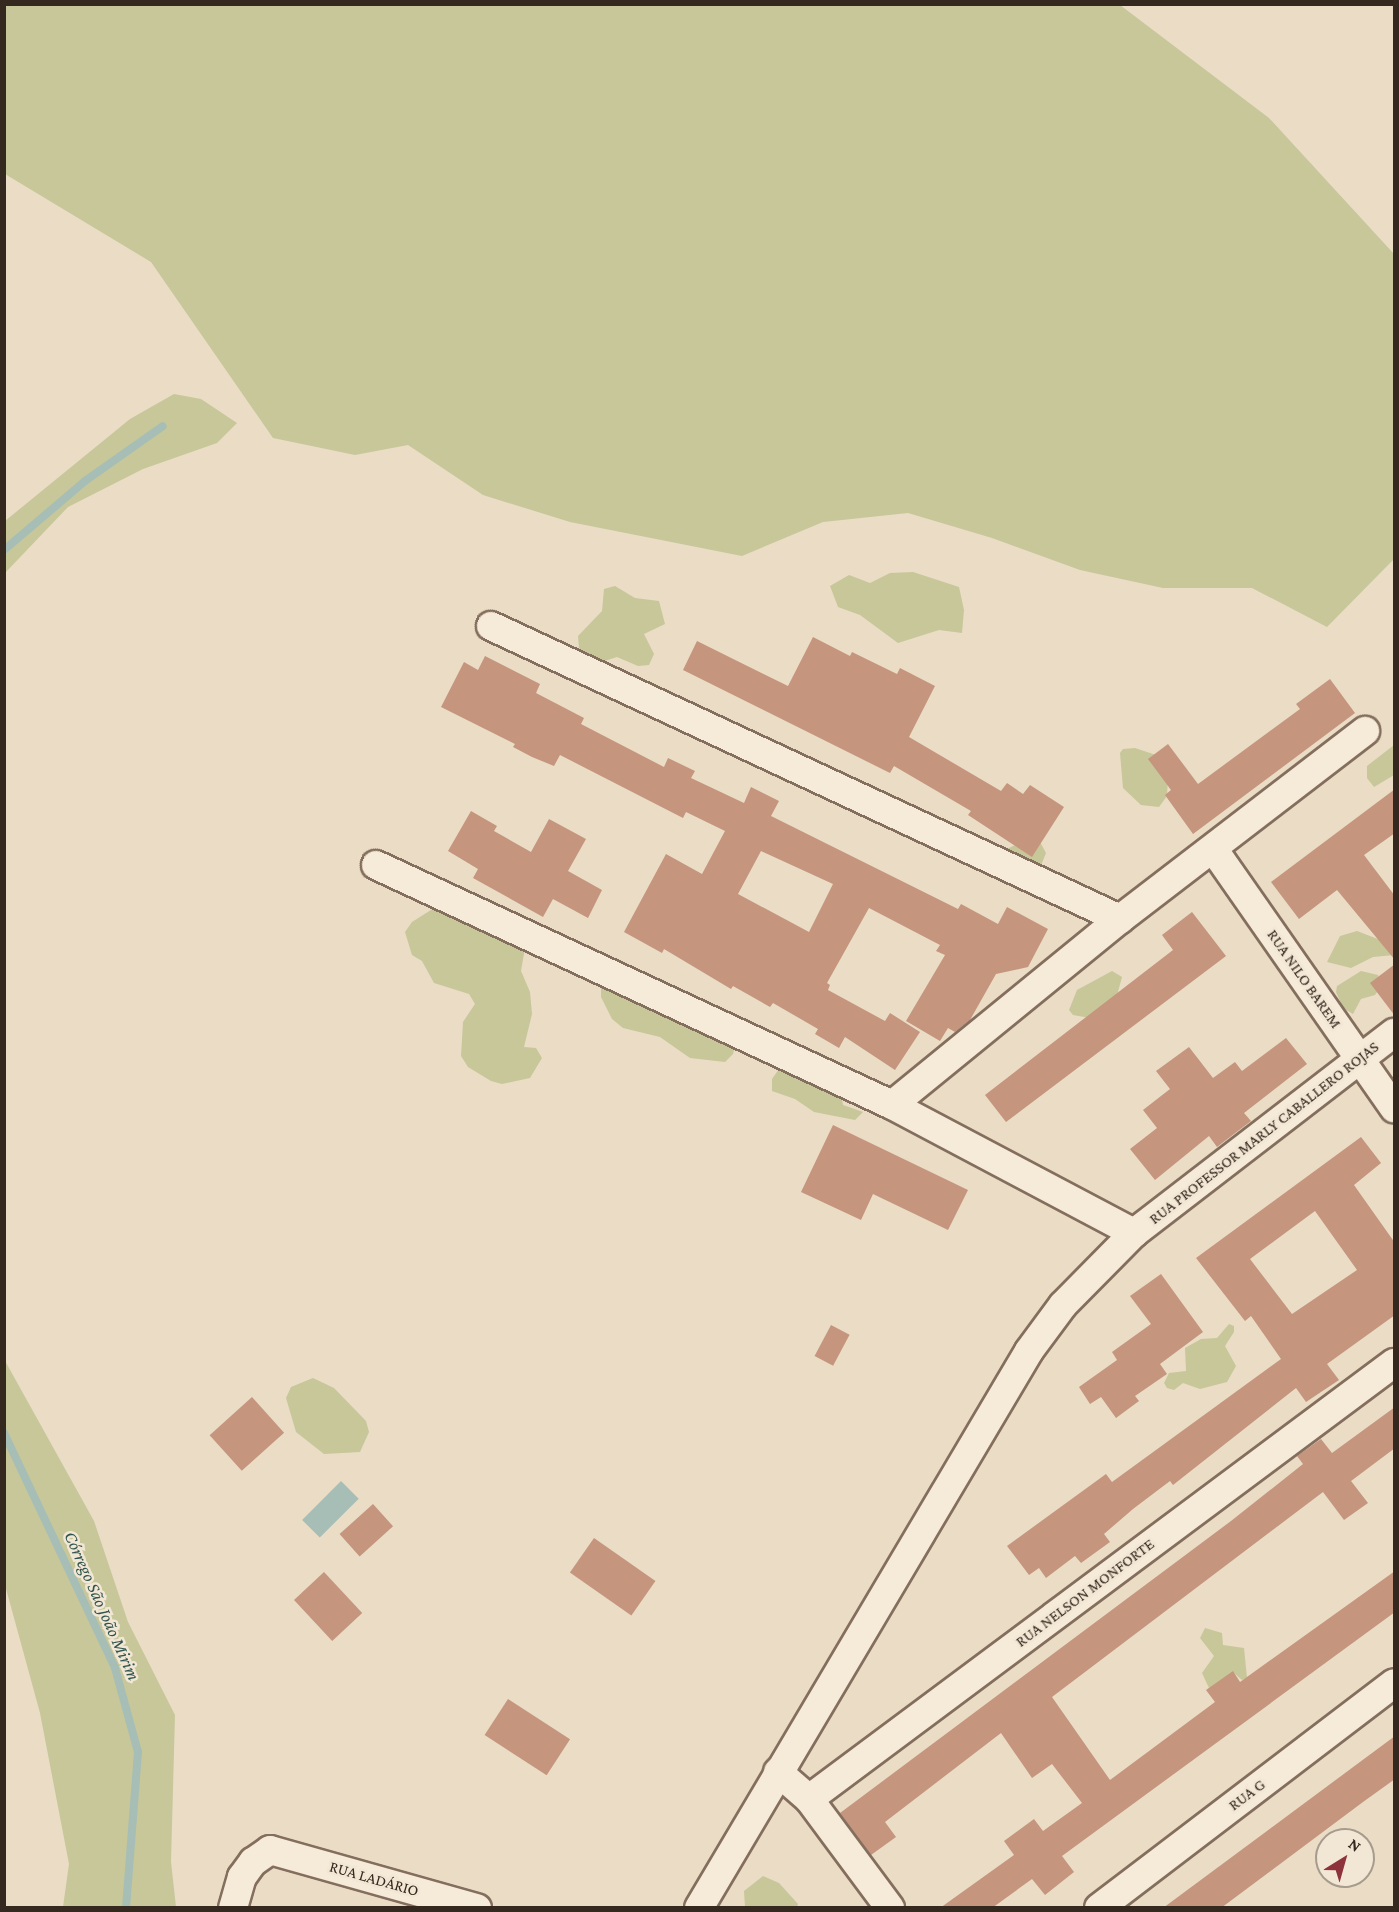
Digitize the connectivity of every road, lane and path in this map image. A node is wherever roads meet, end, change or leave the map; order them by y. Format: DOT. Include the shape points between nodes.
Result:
graph roads {
  1 [pos="491,626"];
  2 [pos="1365,731"];
  3 [pos="1214,850"];
  4 [pos="376,865"];
  5 [pos="1120,919"];
  6 [pos="1395,1033"];
  7 [pos="1359,1059"];
  8 [pos="892,1106"];
  9 [pos="1395,1108"];
  10 [pos="1134,1233"];
  11 [pos="1395,1363"];
  12 [pos="1395,1683"];
  13 [pos="778,1772"];
  14 [pos="810,1799"];
  15 [pos="233,1908"];
  16 [pos="477,1908"];
  17 [pos="699,1908"];
  18 [pos="890,1908"];
  19 [pos="1099,1908"];
  1 -- 5 [label="street"];
  2 -- 3 [label="street"];
  3 -- 5 [label="street"];
  3 -- 7 [label="street, RUA NILO BAREM"];
  4 -- 8 [label="street"];
  5 -- 8 [label="street"];
  6 -- 7 [label="street, RUA PROFESSOR MARLY CABALLERO ROJAS"];
  7 -- 9 [label="street, RUA NILO BAREM"];
  7 -- 10 [label="street, RUA PROFESSOR MARLY CABALLERO ROJAS"];
  8 -- 10 [label="street"];
  10 -- 13 [label="street, RUA PROFESSOR MARLY CABALLERO ROJAS" via="1063,1305 1029,1351"];
  11 -- 14 [label="street, RUA NELSON MONFORTE"];
  12 -- 19 [label="street, RUA G"];
  13 -- 14 [label="street"];
  13 -- 17 [label="street, RUA PROFESSOR MARLY CABALLERO ROJAS"];
  14 -- 18 [label="street"];
  15 -- 16 [label="street, RUA LADÁRIO" via="242,1877 253,1862 270,1850"];
}
